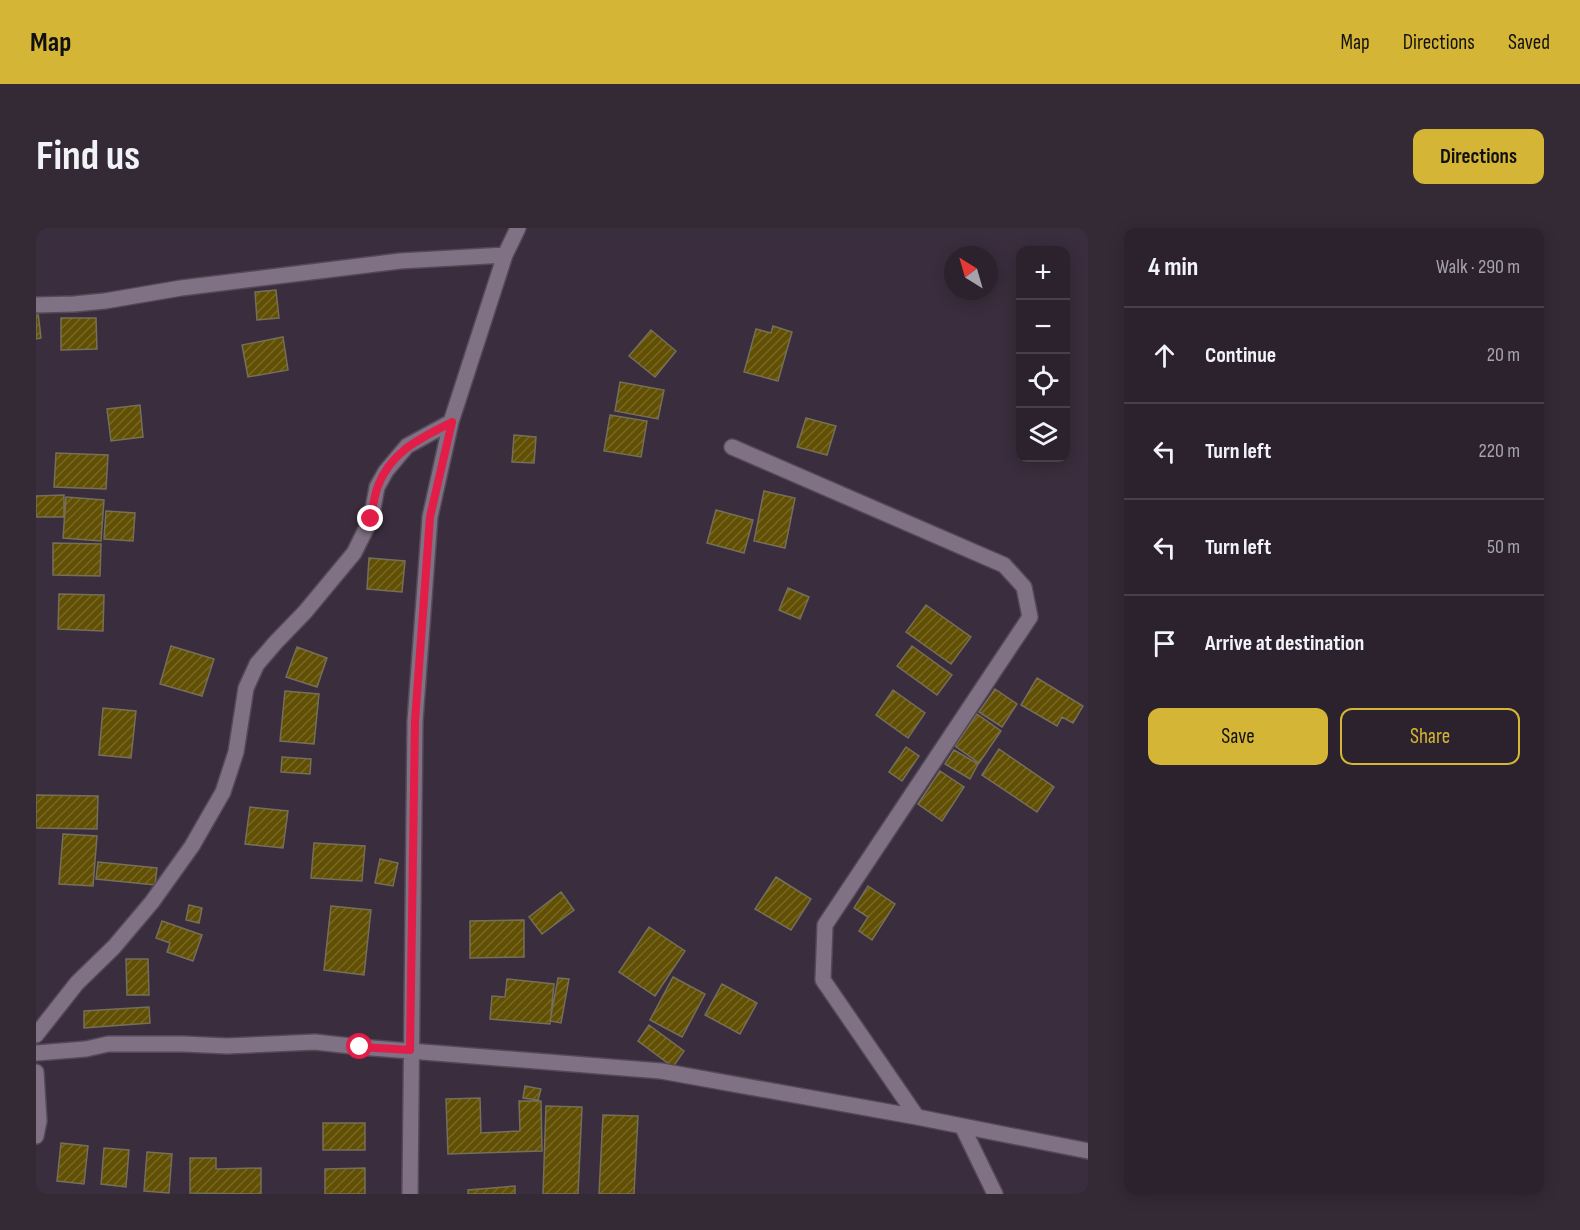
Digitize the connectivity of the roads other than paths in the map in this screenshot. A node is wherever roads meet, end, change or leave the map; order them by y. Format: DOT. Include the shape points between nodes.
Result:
graph roads {
  1 [pos="518,228"];
  2 [pos="505,255"];
  3 [pos="36,305"];
  4 [pos="452,422"];
  5 [pos="732,447"];
  6 [pos="36,1035"];
  7 [pos="410,1050"];
  8 [pos="36,1053"];
  9 [pos="36,1072"];
  10 [pos="917,1117"];
  11 [pos="962,1126"];
  12 [pos="36,1136"];
  13 [pos="1088,1151"];
  14 [pos="410,1194"];
  15 [pos="995,1194"];
  1 -- 2 [label="street"];
  2 -- 3 [label="street" via="400,261 105,301"];
  2 -- 4 [label="street"];
  4 -- 6 [label="street" via="407,446 386,471 377,487 371,519 354,553 257,664 246,688 236,752 223,792 192,846 136,922 77,983"];
  4 -- 7 [label="street" via="430,517 415,721"];
  5 -- 10 [label="street" via="1004,565 1024,586 1030,616 825,925 823,980"];
  7 -- 8 [label="street" via="315,1042 227,1046 108,1044"];
  7 -- 10 [label="street" via="661,1071"];
  7 -- 14 [label="street"];
  9 -- 12 [label="street"];
  10 -- 11 [label="street"];
  11 -- 13 [label="street"];
  11 -- 15 [label="street"];
}
